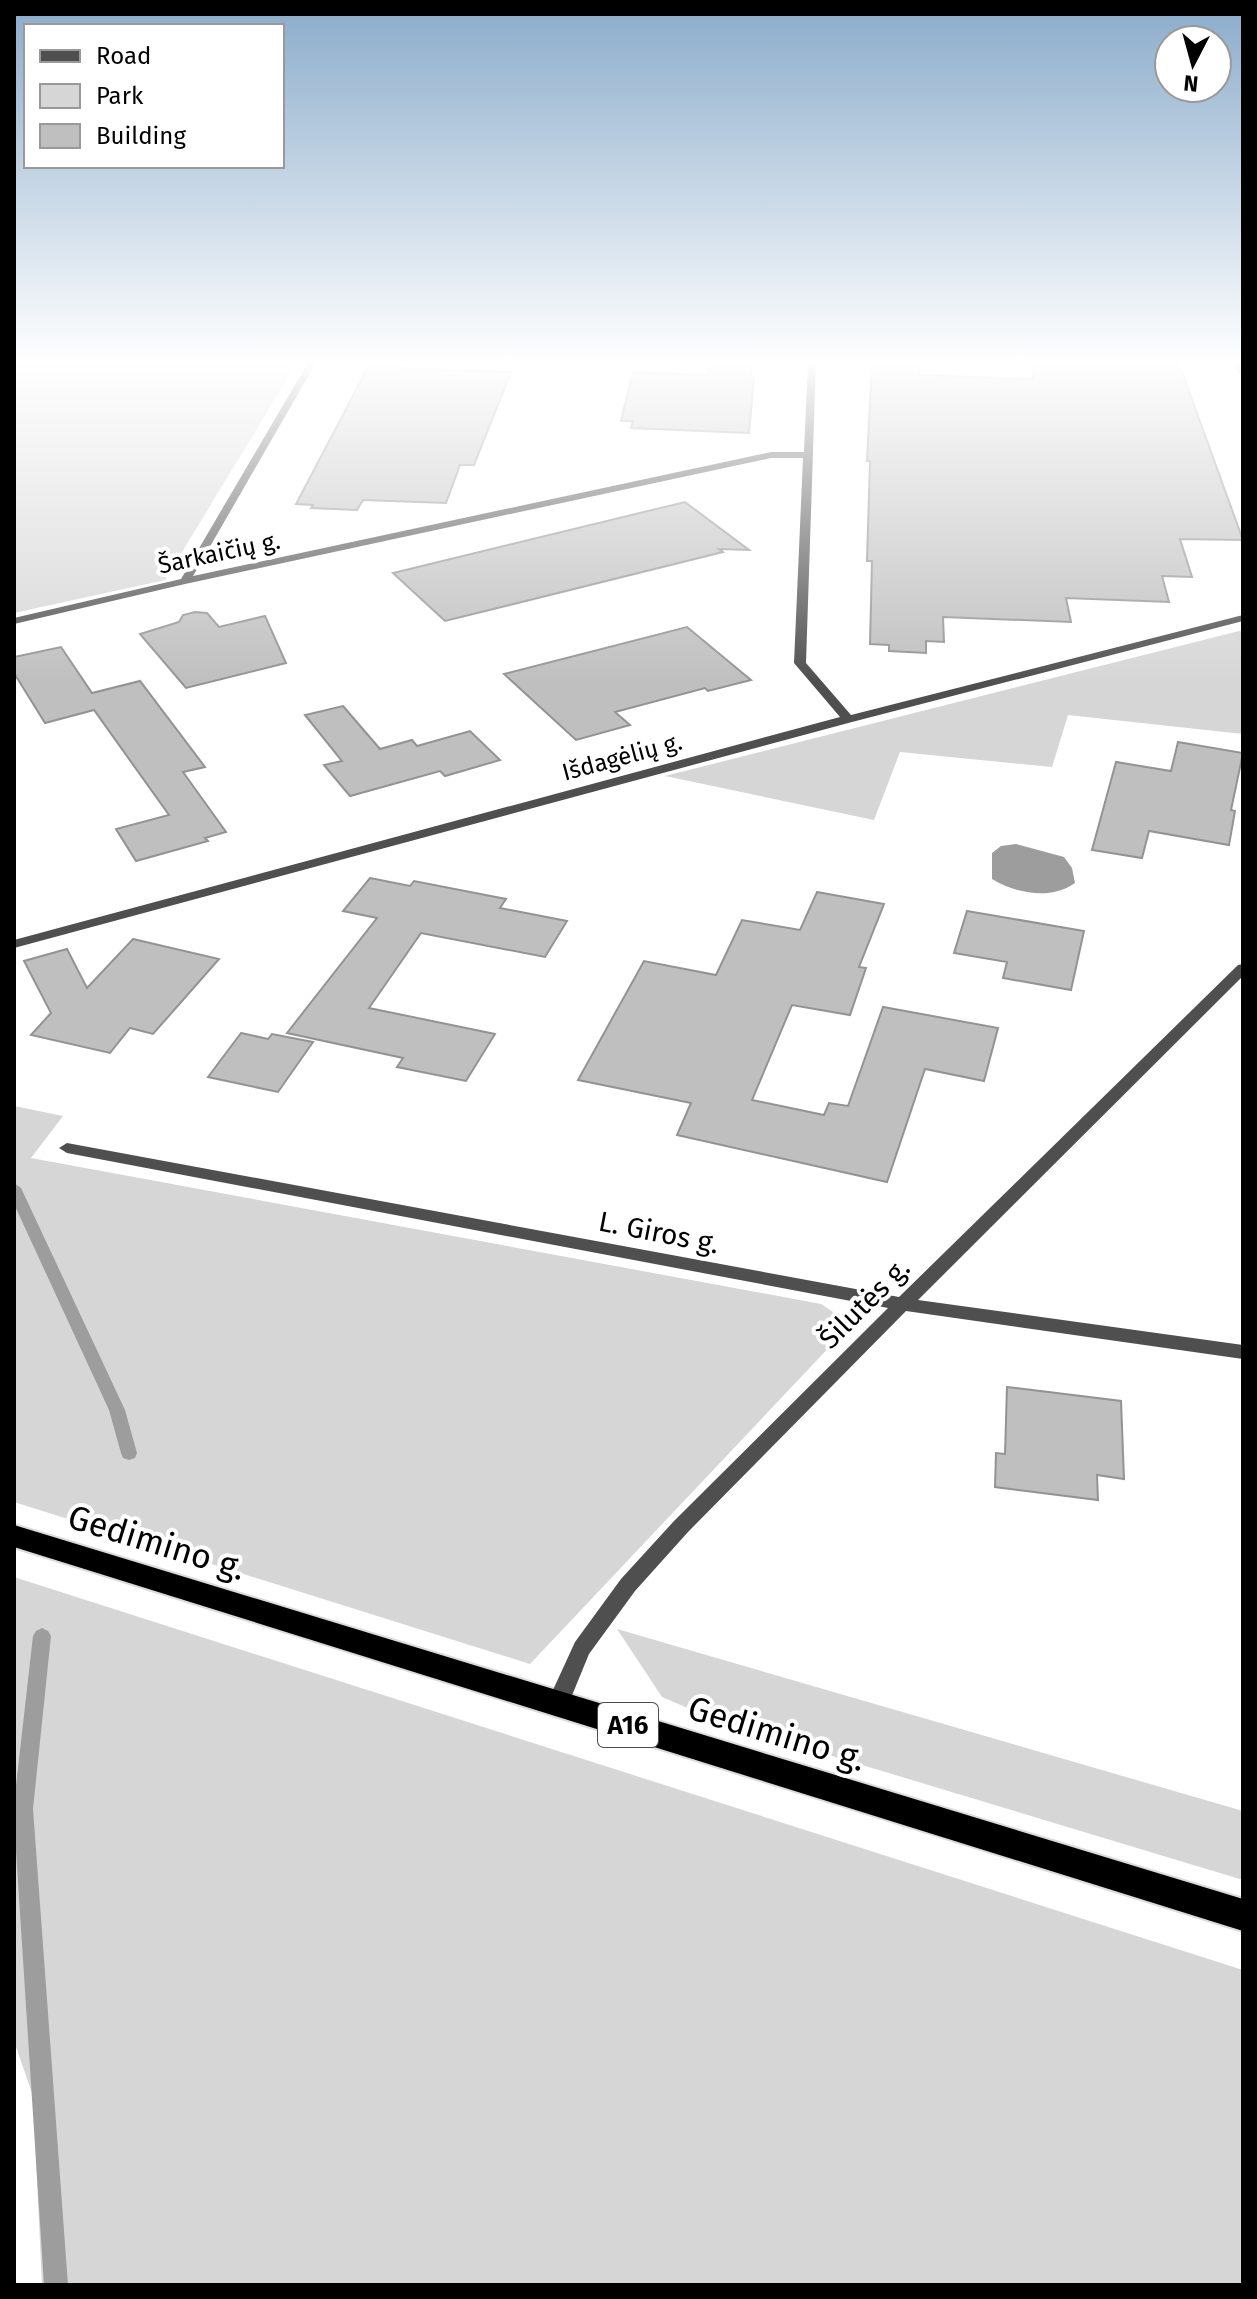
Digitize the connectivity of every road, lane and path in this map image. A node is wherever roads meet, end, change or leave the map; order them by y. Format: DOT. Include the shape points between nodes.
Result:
graph roads {
  1 [pos="251,468"];
  2 [pos="709,468"];
  3 [pos="808,468"];
  4 [pos="185,581"];
  5 [pos="1243,618"];
  6 [pos="14,621"];
  7 [pos="848,719"];
  8 [pos="14,944"];
  9 [pos="1243,968"];
  10 [pos="67,1148"];
  11 [pos="901,1304"];
  12 [pos="1243,1352"];
  13 [pos="14,1536"];
  14 [pos="558,1703"];
  15 [pos="1243,1915"];
  1 -- 4 [label="street"];
  2 -- 4 [label="street, Šarkaičių g."];
  3 -- 7 [label="street" via="800,663"];
  4 -- 6 [label="street, Šarkaičių g."];
  5 -- 7 [label="street, Išdagėlių g."];
  7 -- 8 [label="street, Išdagėlių g."];
  9 -- 11 [label="street, Šilutės g."];
  10 -- 11 [label="street, L. Giros g."];
  11 -- 12 [label="street, L. Giros g."];
  11 -- 14 [label="street, Šilutės g." via="655,1554 580,1651"];
  13 -- 14 [label="highway, Gedimino g. / A16"];
  14 -- 15 [label="highway, Gedimino g. / A16"];
}
